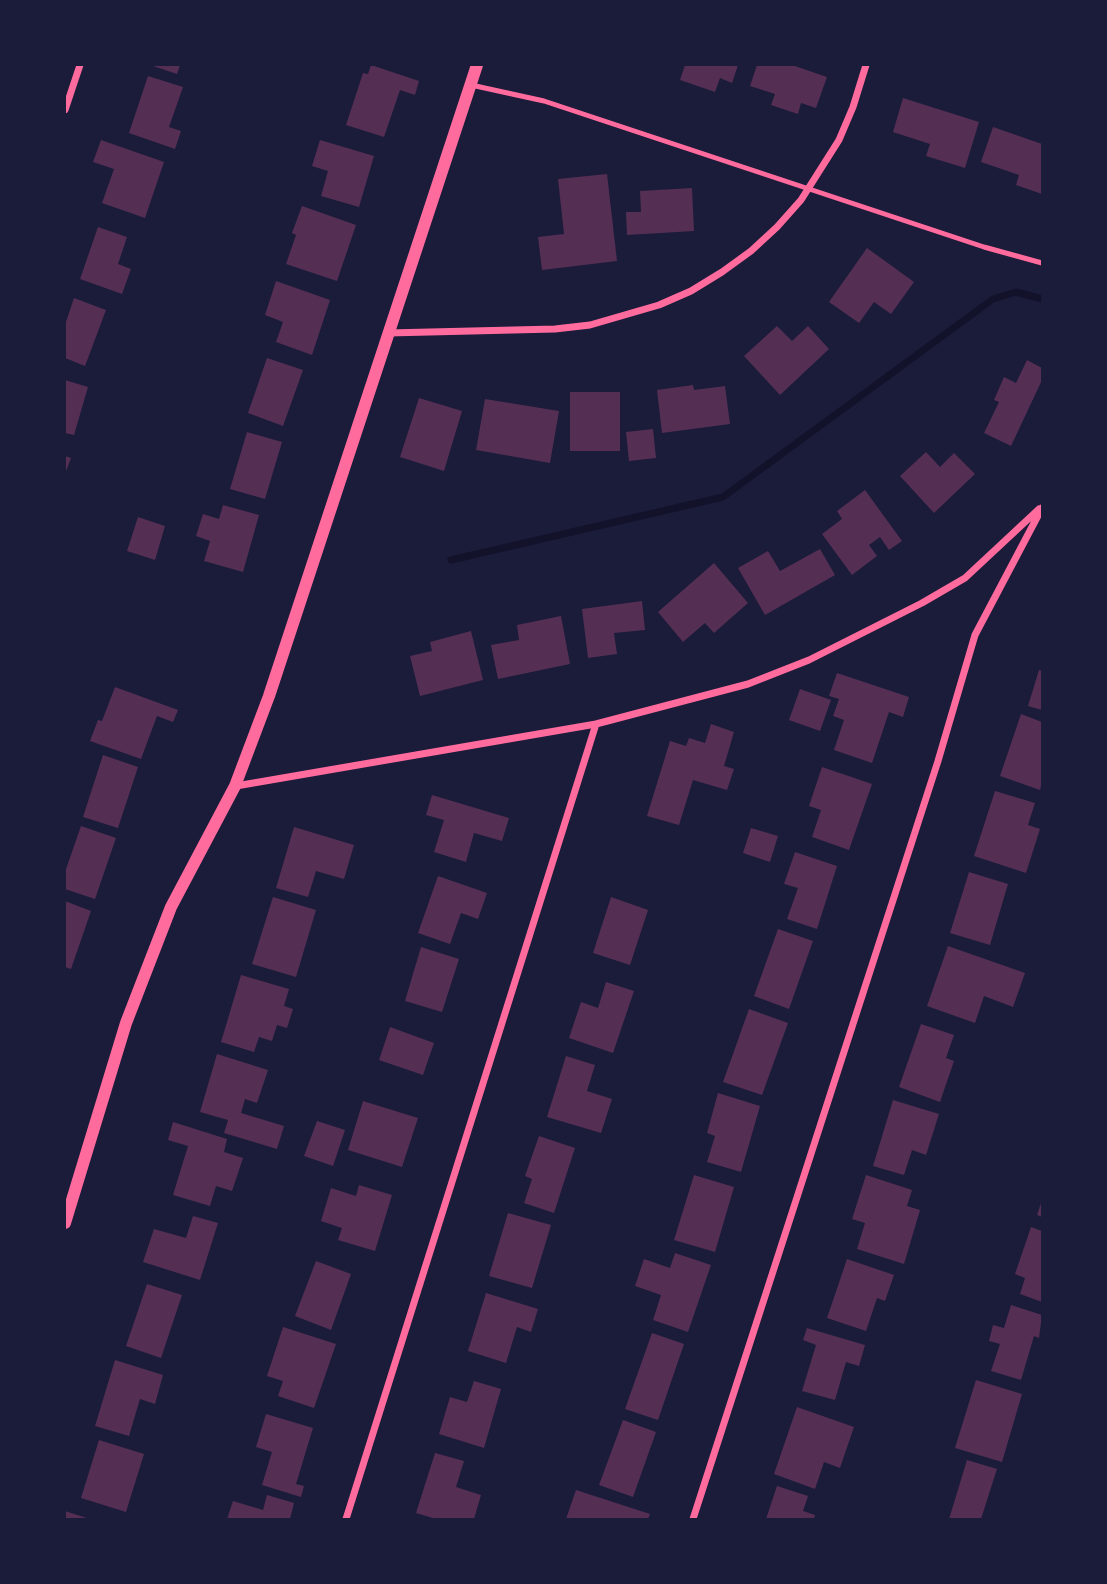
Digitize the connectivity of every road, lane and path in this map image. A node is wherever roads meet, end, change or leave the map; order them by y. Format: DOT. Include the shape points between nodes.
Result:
graph roads {
  1 [pos="80,65"];
  2 [pos="477,65"];
  3 [pos="866,65"];
  4 [pos="470,85"];
  5 [pos="65,110"];
  6 [pos="809,188"];
  7 [pos="1042,263"];
  8 [pos="388,333"];
  9 [pos="1042,507"];
  10 [pos="596,724"];
  11 [pos="235,786"];
  12 [pos="65,1223"];
  13 [pos="346,1519"];
  14 [pos="693,1519"];
  1 -- 5 [label="street"];
  2 -- 4 [label="street"];
  3 -- 6 [label="street" via="839,140"];
  4 -- 6 [label="lane" via="544,101"];
  4 -- 8 [label="street"];
  6 -- 7 [label="lane"];
  6 -- 8 [label="street" via="751,251 691,291 659,305 590,325 555,329"];
  8 -- 11 [label="street"];
  9 -- 10 [label="street" via="965,578 809,660 748,684"];
  9 -- 14 [label="street" via="975,635"];
  10 -- 11 [label="street"];
  10 -- 13 [label="street"];
  11 -- 12 [label="street" via="171,907 126,1023"];
}
